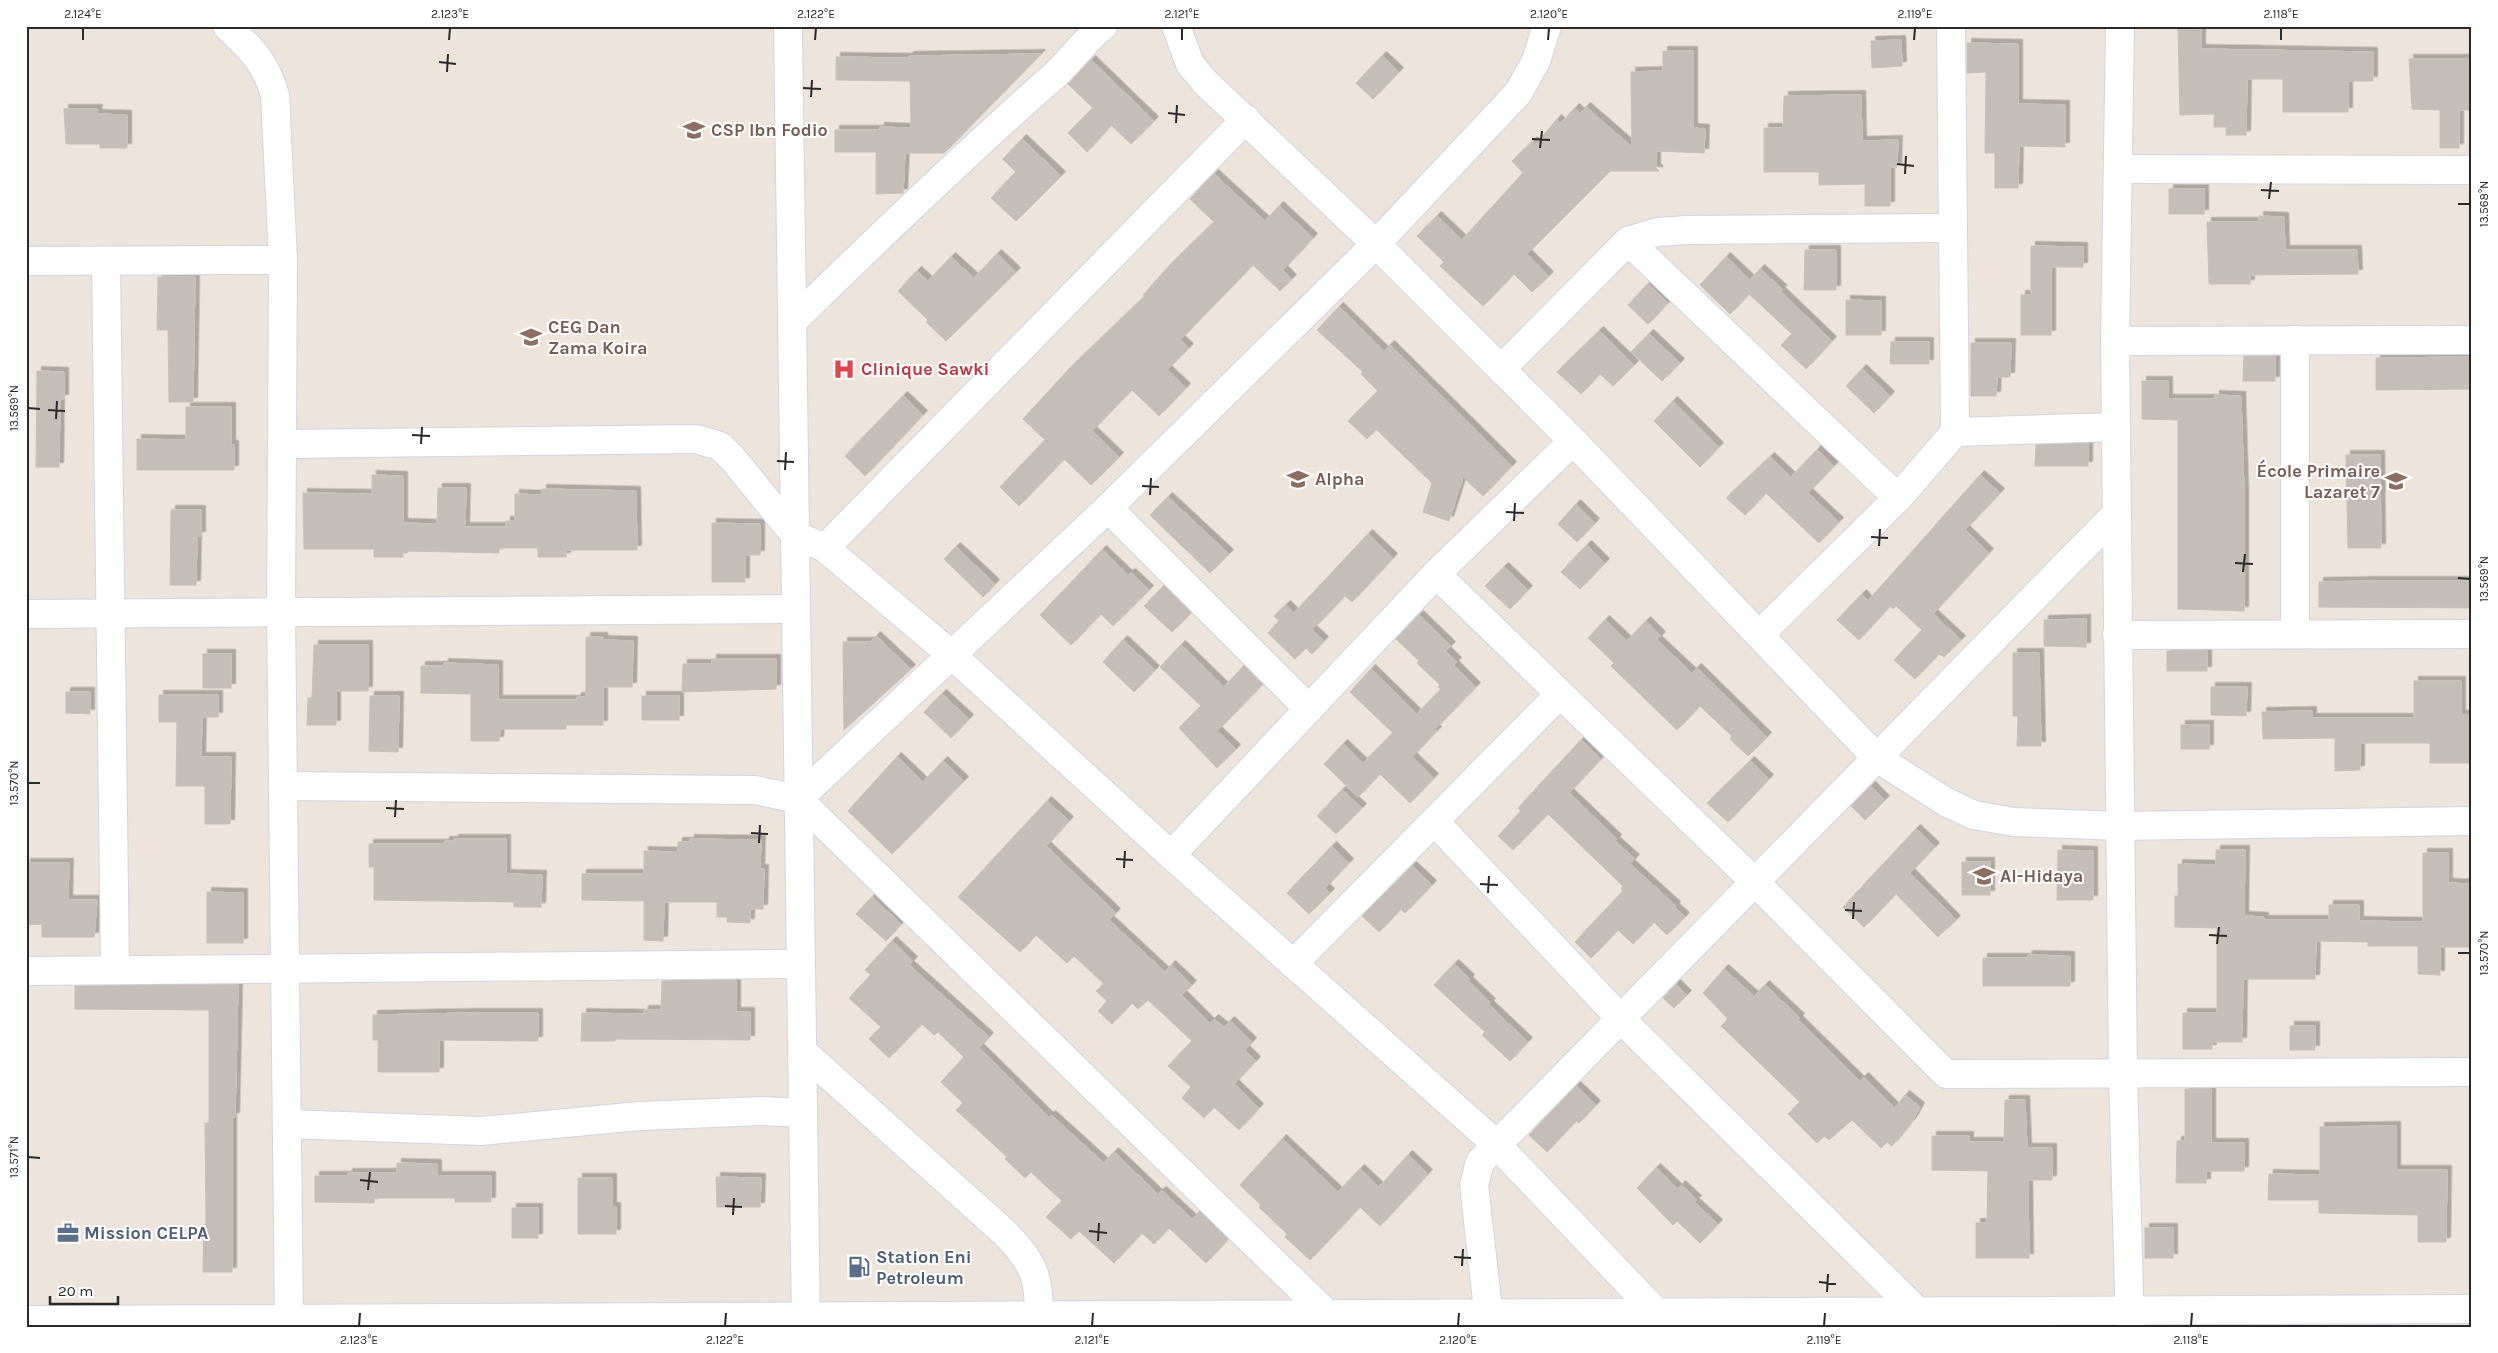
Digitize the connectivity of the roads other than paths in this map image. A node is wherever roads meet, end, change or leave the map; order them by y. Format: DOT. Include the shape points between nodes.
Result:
graph roads {
  1 [pos="227,26"];
  2 [pos="788,26"];
  3 [pos="1103,26"];
  4 [pos="1176,26"];
  5 [pos="1547,26"];
  6 [pos="1951,26"];
  7 [pos="2120,26"];
  8 [pos="1246,119"];
  9 [pos="2118,169"];
  10 [pos="2472,170"];
  11 [pos="1953,228"];
  12 [pos="1628,241"];
  13 [pos="1376,244"];
  14 [pos="283,260"];
  15 [pos="26,261"];
  16 [pos="106,261"];
  17 [pos="792,322"];
  18 [pos="2295,340"];
  19 [pos="2472,340"];
  20 [pos="2115,341"];
  21 [pos="1501,369"];
  22 [pos="2116,426"];
  23 [pos="1955,432"];
  24 [pos="1573,441"];
  25 [pos="282,444"];
  26 [pos="1898,498"];
  27 [pos="1108,508"];
  28 [pos="2117,513"];
  29 [pos="794,535"];
  30 [pos="825,548"];
  31 [pos="1436,574"];
  32 [pos="796,609"];
  33 [pos="281,612"];
  34 [pos="111,613"];
  35 [pos="26,614"];
  36 [pos="2295,634"];
  37 [pos="2472,634"];
  38 [pos="1759,635"];
  39 [pos="2117,635"];
  40 [pos="954,656"];
  41 [pos="1560,694"];
  42 [pos="1309,709"];
  43 [pos="1877,758"];
  44 [pos="284,786"];
  45 [pos="798,799"];
  46 [pos="2472,821"];
  47 [pos="1434,822"];
  48 [pos="2121,826"];
  49 [pos="1171,855"];
  50 [pos="1755,882"];
  51 [pos="800,964"];
  52 [pos="1293,964"];
  53 [pos="286,968"];
  54 [pos="115,970"];
  55 [pos="26,971"];
  56 [pos="1622,1020"];
  57 [pos="802,1051"];
  58 [pos="2472,1072"];
  59 [pos="2123,1075"];
  60 [pos="802,1113"];
  61 [pos="288,1124"];
  62 [pos="1496,1144"];
  63 [pos="2472,1309"];
  64 [pos="1657,1313"];
  65 [pos="1327,1314"];
  66 [pos="2348,1318"];
  67 [pos="290,1319"];
  68 [pos="1918,1319"];
  69 [pos="2130,1319"];
  70 [pos="1489,1320"];
  71 [pos="1039,1321"];
  72 [pos="1240,1321"];
  73 [pos="35,1322"];
  74 [pos="622,1322"];
  75 [pos="805,1322"];
  76 [pos="455,1323"];
  1 -- 14 [label="street" via="264,65 275,95"];
  2 -- 17 [label="street"];
  3 -- 17 [label="street"];
  4 -- 8 [label="street" via="1190,64"];
  5 -- 13 [label="street" via="1536,61 1518,93"];
  6 -- 11 [label="street"];
  7 -- 9 [label="street"];
  8 -- 13 [label="street"];
  8 -- 30 [label="street"];
  9 -- 10 [label="street"];
  9 -- 20 [label="street"];
  11 -- 12 [label="street" via="1687,230 1657,232"];
  11 -- 23 [label="street"];
  12 -- 21 [label="street"];
  12 -- 26 [label="street"];
  13 -- 21 [label="street"];
  13 -- 27 [label="street"];
  14 -- 16 [label="street"];
  14 -- 25 [label="street"];
  15 -- 16 [label="street"];
  16 -- 34 [label="street"];
  17 -- 29 [label="street"];
  18 -- 19 [label="street"];
  18 -- 20 [label="street"];
  18 -- 36 [label="street"];
  20 -- 22 [label="street"];
  21 -- 24 [label="street"];
  22 -- 23 [label="street"];
  22 -- 28 [label="street"];
  23 -- 26 [label="street"];
  24 -- 31 [label="street"];
  24 -- 38 [label="street"];
  25 -- 29 [label="street" via="696,439 720,446"];
  25 -- 33 [label="street"];
  26 -- 38 [label="street"];
  27 -- 40 [label="street"];
  27 -- 42 [label="street"];
  28 -- 39 [label="street"];
  28 -- 43 [label="street"];
  29 -- 30 [label="street"];
  29 -- 32 [label="street"];
  30 -- 40 [label="street"];
  31 -- 41 [label="street"];
  31 -- 42 [label="street"];
  32 -- 33 [label="street"];
  32 -- 45 [label="street"];
  33 -- 34 [label="street"];
  33 -- 44 [label="street"];
  34 -- 35 [label="street"];
  34 -- 54 [label="street"];
  36 -- 37 [label="street"];
  36 -- 39 [label="street"];
  38 -- 43 [label="street"];
  39 -- 48 [label="street"];
  40 -- 45 [label="street"];
  40 -- 49 [label="street"];
  41 -- 47 [label="street"];
  41 -- 50 [label="street"];
  42 -- 49 [label="street"];
  43 -- 48 [label="street" via="1946,802 1974,815 2014,822"];
  43 -- 50 [label="street"];
  44 -- 45 [label="street" via="756,790"];
  44 -- 53 [label="street"];
  45 -- 51 [label="street"];
  45 -- 65 [label="street"];
  46 -- 48 [label="street"];
  47 -- 52 [label="street"];
  47 -- 56 [label="street"];
  48 -- 59 [label="street"];
  49 -- 52 [label="street"];
  50 -- 56 [label="street"];
  50 -- 59 [label="street" via="1946,1074"];
  51 -- 53 [label="street"];
  51 -- 57 [label="street"];
  52 -- 62 [label="street"];
  53 -- 54 [label="street"];
  53 -- 61 [label="street"];
  54 -- 55 [label="street"];
  56 -- 62 [label="street"];
  56 -- 68 [label="street"];
  57 -- 60 [label="street"];
  57 -- 71 [label="street" via="1006,1232 1026,1254 1038,1282"];
  58 -- 59 [label="street"];
  59 -- 69 [label="street"];
  60 -- 61 [label="street" via="640,1116 481,1132"];
  60 -- 75 [label="street"];
  61 -- 67 [label="street"];
  62 -- 64 [label="street"];
  62 -- 70 [label="street" via="1480,1162 1474,1185"];
  63 -- 66 [label="street"];
  64 -- 68 [label="street"];
  64 -- 70 [label="street"];
  65 -- 70 [label="street"];
  65 -- 72 [label="street"];
  66 -- 69 [label="street"];
  67 -- 73 [label="street"];
  67 -- 76 [label="street"];
  68 -- 69 [label="street"];
  71 -- 72 [label="street"];
  71 -- 75 [label="street"];
  74 -- 75 [label="street"];
  74 -- 76 [label="street"];
}
